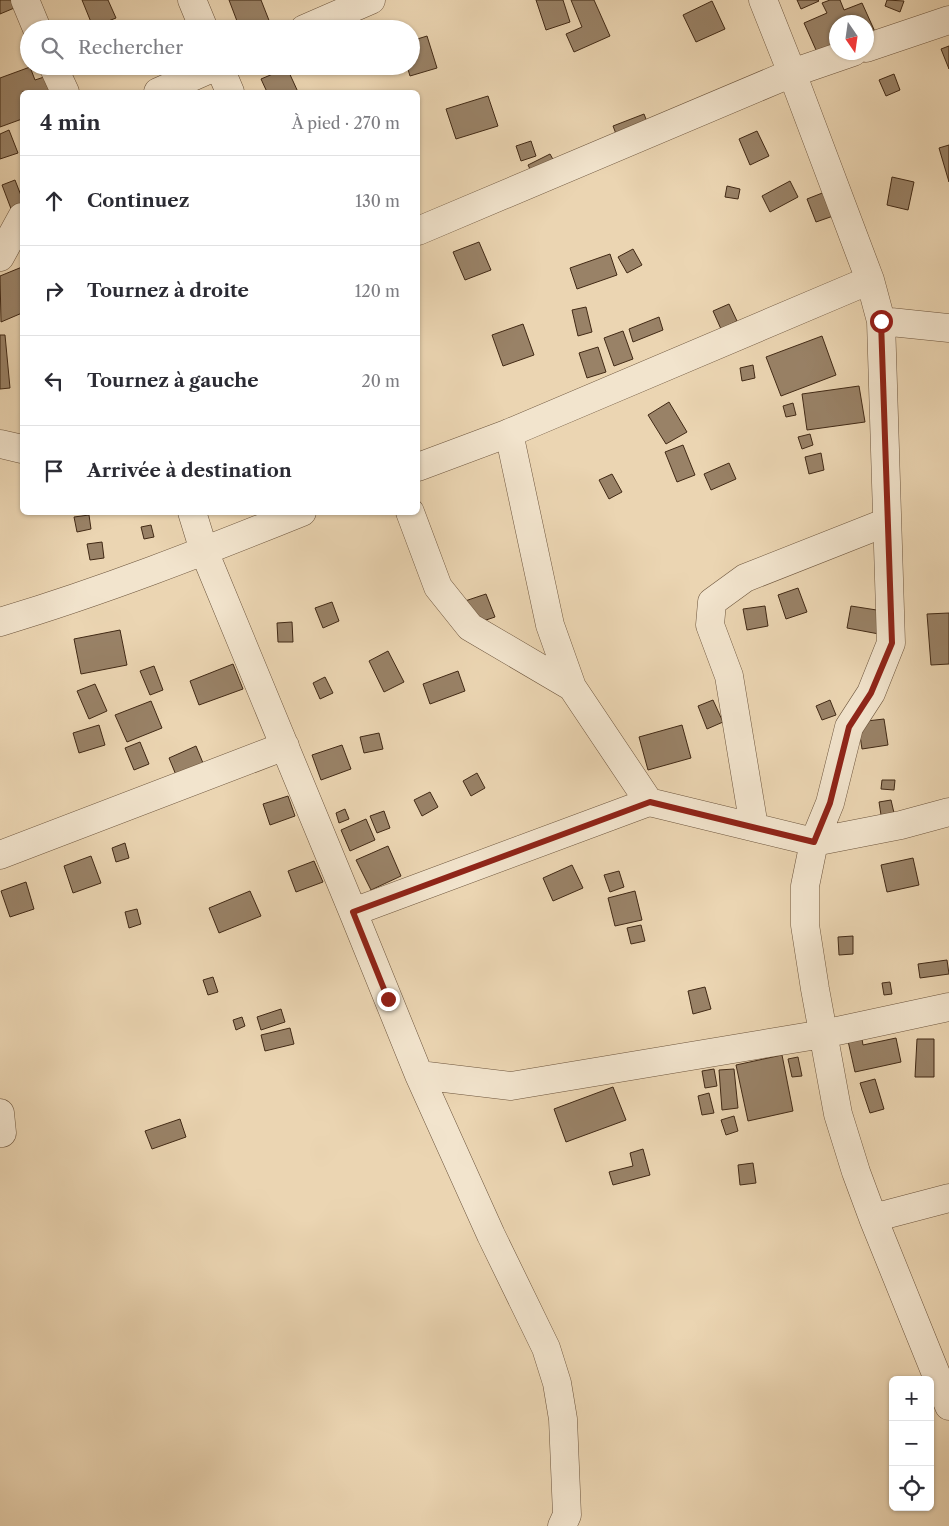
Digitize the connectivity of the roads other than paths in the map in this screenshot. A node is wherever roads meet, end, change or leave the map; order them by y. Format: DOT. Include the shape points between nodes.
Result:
graph roads {
  1 [pos="25,0"];
  2 [pos="192,0"];
  3 [pos="371,0"];
  4 [pos="763,0"];
  5 [pos="33,20"];
  6 [pos="200,20"];
  7 [pos="325,20"];
  8 [pos="949,20"];
  9 [pos="874,45"];
  10 [pos="830,60"];
  11 [pos="792,73"];
  12 [pos="58,75"];
  13 [pos="197,75"];
  14 [pos="222,75"];
  15 [pos="64,90"];
  16 [pos="163,90"];
  17 [pos="229,90"];
  18 [pos="20,221"];
  19 [pos="420,230"];
  20 [pos="0,257"];
  21 [pos="870,280"];
  22 [pos="881,321"];
  23 [pos="949,328"];
  24 [pos="509,432"];
  25 [pos="0,444"];
  26 [pos="20,449"];
  27 [pos="420,467"];
  28 [pos="193,515"];
  29 [pos="294,515"];
  30 [pos="411,515"];
  31 [pos="888,522"];
  32 [pos="204,551"];
  33 [pos="0,622"];
  34 [pos="572,687"];
  35 [pos="284,746"];
  36 [pos="650,802"];
  37 [pos="949,812"];
  38 [pos="754,827"];
  39 [pos="814,842"];
  40 [pos="0,855"];
  41 [pos="353,912"];
  42 [pos="949,1007"];
  43 [pos="823,1034"];
  44 [pos="419,1074"];
  45 [pos="949,1198"];
  46 [pos="873,1218"];
  47 [pos="949,1406"];
  48 [pos="562,1526"];
  1 -- 5 [label="street"];
  2 -- 6 [label="street"];
  3 -- 7 [label="street"];
  4 -- 11 [label="street"];
  8 -- 9 [label="street"];
  10 -- 11 [label="street"];
  11 -- 19 [label="street"];
  11 -- 21 [label="street"];
  12 -- 15 [label="street"];
  13 -- 16 [label="street"];
  14 -- 17 [label="street"];
  18 -- 20 [label="street"];
  21 -- 22 [label="street"];
  21 -- 24 [label="street"];
  22 -- 23 [label="street"];
  22 -- 31 [label="street"];
  24 -- 27 [label="street"];
  24 -- 34 [label="street" via="550,625"];
  25 -- 26 [label="street"];
  28 -- 32 [label="street"];
  29 -- 32 [label="street"];
  30 -- 34 [label="street" via="438,587 470,627"];
  31 -- 38 [label="street" via="745,578 712,602 710,625 729,676"];
  31 -- 39 [label="street" via="892,643 871,693 849,727 830,803"];
  32 -- 33 [label="street"];
  32 -- 35 [label="street"];
  34 -- 36 [label="street"];
  35 -- 40 [label="street"];
  35 -- 41 [label="street"];
  36 -- 38 [label="street"];
  36 -- 41 [label="street"];
  37 -- 39 [label="street"];
  38 -- 39 [label="street"];
  39 -- 43 [label="street" via="805,886 805,925"];
  41 -- 44 [label="street"];
  42 -- 43 [label="street"];
  43 -- 44 [label="street" via="511,1086"];
  43 -- 46 [label="street" via="838,1114"];
  44 -- 48 [label="street" via="546,1348 557,1383 563,1419 567,1515"];
  45 -- 46 [label="street"];
  46 -- 47 [label="street"];
}
